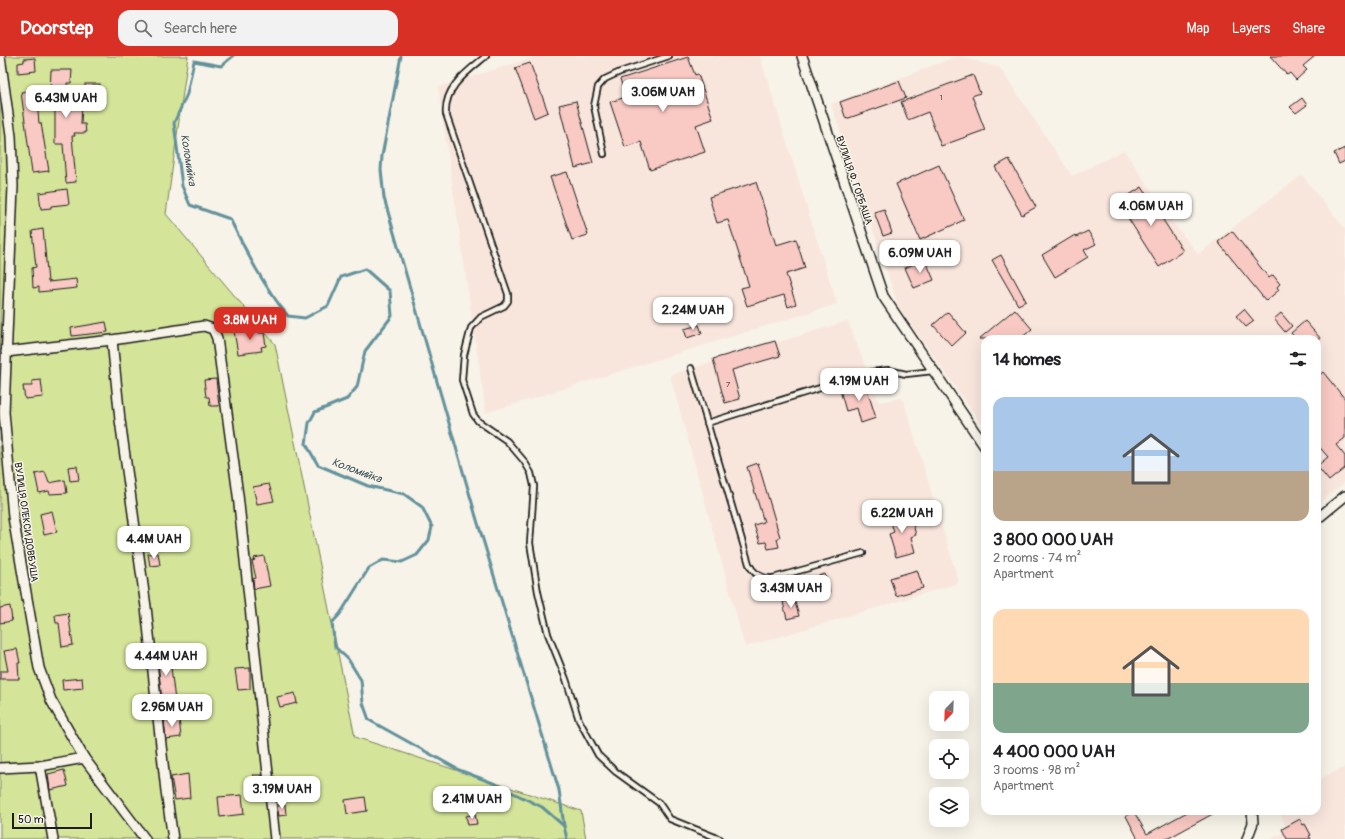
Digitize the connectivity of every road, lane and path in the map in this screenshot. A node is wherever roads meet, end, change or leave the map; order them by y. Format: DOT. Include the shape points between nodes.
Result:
graph roads {
  1 [pos="0,56"];
  2 [pos="486,56"];
  3 [pos="669,56"];
  4 [pos="802,56"];
  5 [pos="604,154"];
  6 [pos="112,340"];
  7 [pos="6,352"];
  8 [pos="691,368"];
  9 [pos="933,371"];
  10 [pos="707,423"];
  11 [pos="981,442"];
  12 [pos="1345,496"];
  13 [pos="1321,516"];
  14 [pos="863,553"];
  15 [pos="84,758"];
  16 [pos="40,766"];
  17 [pos="0,768"];
  18 [pos="1252,815"];
  19 [pos="53,839"];
  20 [pos="146,839"];
  21 [pos="174,839"];
  22 [pos="275,839"];
  23 [pos="720,839"];
  24 [pos="1247,839"];
  1 -- 7 [label="street, ВУЛИЦЯ ОЛЕКСИ ДОВБУША" via="12,162"];
  2 -- 23 [label="lane" via="450,90 445,105 508,294 508,301 504,306 481,317 471,328 464,355 462,380 473,414 478,421 511,445 530,473 534,486 530,543 538,592 548,634 587,736 598,755 616,772 659,803 670,819"];
  3 -- 5 [label="lane" via="620,72 605,79 598,87 594,106"];
  4 -- 9 [label="street, ВУЛИЦЯ Ф. ГОРБАША" via="883,296"];
  6 -- 7 [label="street"];
  6 -- 21 [label="street" via="120,420 146,607 166,791"];
  6 -- 22 [label="street" via="204,326 213,329 217,338 238,495"];
  7 -- 15 [label="street, ВУЛИЦЯ ОЛЕКСИ ДОВБУША" via="4,406 8,474 39,668 51,700"];
  8 -- 10 [label="lane"];
  9 -- 10 [label="lane" via="906,374 888,370 872,372"];
  9 -- 11 [label="street, ВУЛИЦЯ Ф. ГОРБАША"];
  10 -- 14 [label="lane" via="749,564 754,573 763,578 773,578"];
  12 -- 13 [label="street"];
  15 -- 16 [label="street"];
  15 -- 20 [label="street, ВУЛИЦЯ ОЛЕКСИ ДОВБУША"];
  16 -- 17 [label="street"];
  16 -- 19 [label="street"];
  18 -- 24 [label="street" via="1253,823"];
}
